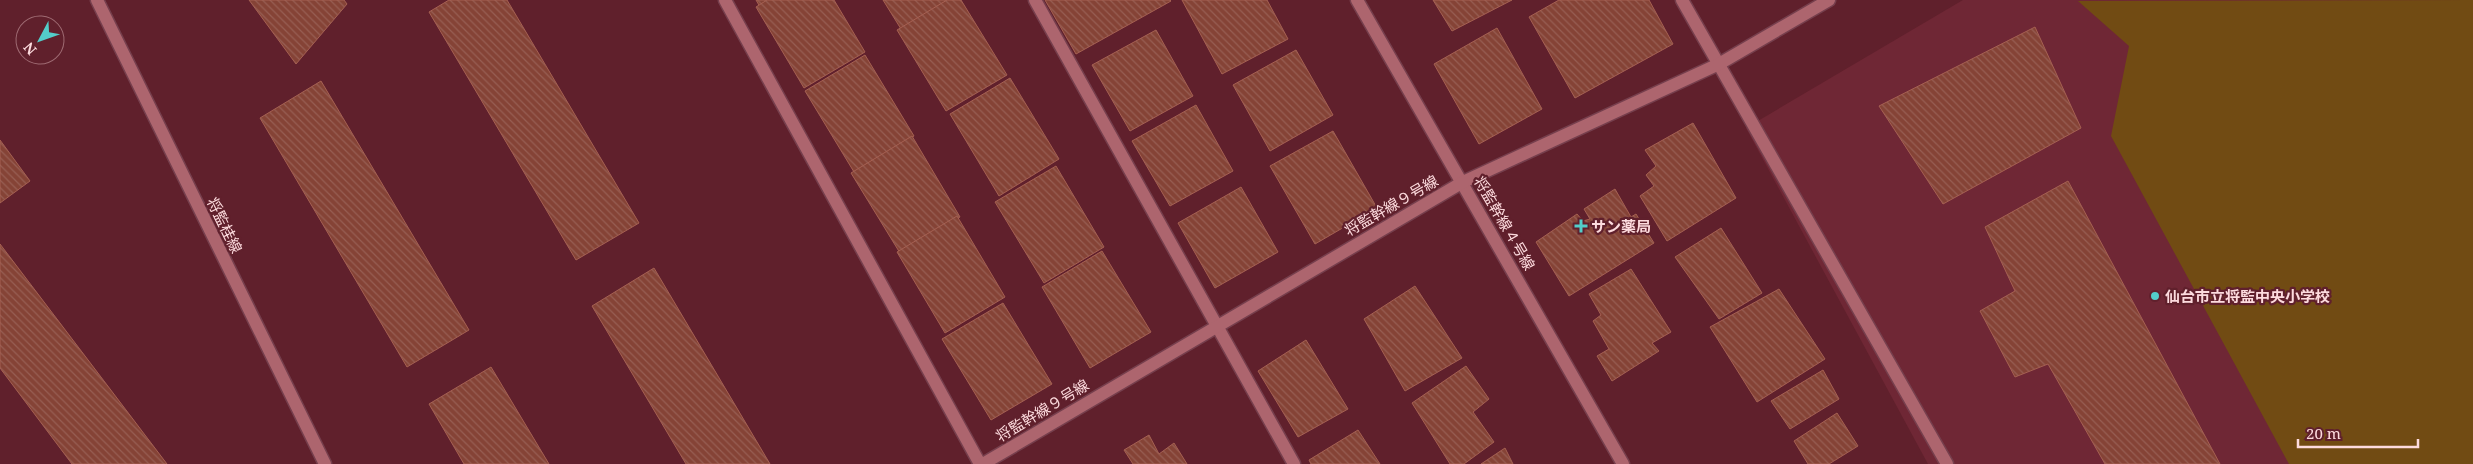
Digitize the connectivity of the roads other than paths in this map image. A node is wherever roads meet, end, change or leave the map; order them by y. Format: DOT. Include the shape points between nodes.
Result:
graph roads {
  1 [pos="97,0"];
  2 [pos="725,0"];
  3 [pos="1035,0"];
  4 [pos="1357,0"];
  5 [pos="1682,0"];
  6 [pos="1829,0"];
  7 [pos="1719,64"];
  8 [pos="1462,182"];
  9 [pos="1216,326"];
  10 [pos="325,464"];
  11 [pos="982,464"];
  12 [pos="1294,464"];
  13 [pos="1622,464"];
  14 [pos="1948,464"];
  1 -- 10 [label="street, 将監桂線"];
  2 -- 11 [label="street"];
  3 -- 9 [label="street"];
  4 -- 8 [label="street, 将監幹線４号線"];
  5 -- 7 [label="street"];
  6 -- 7 [label="street, 将監幹線９号線"];
  7 -- 8 [label="street, 将監幹線９号線"];
  7 -- 14 [label="street"];
  8 -- 9 [label="street, 将監幹線９号線"];
  8 -- 13 [label="street, 将監幹線４号線"];
  9 -- 11 [label="street, 将監幹線９号線"];
  9 -- 12 [label="street"];
}
